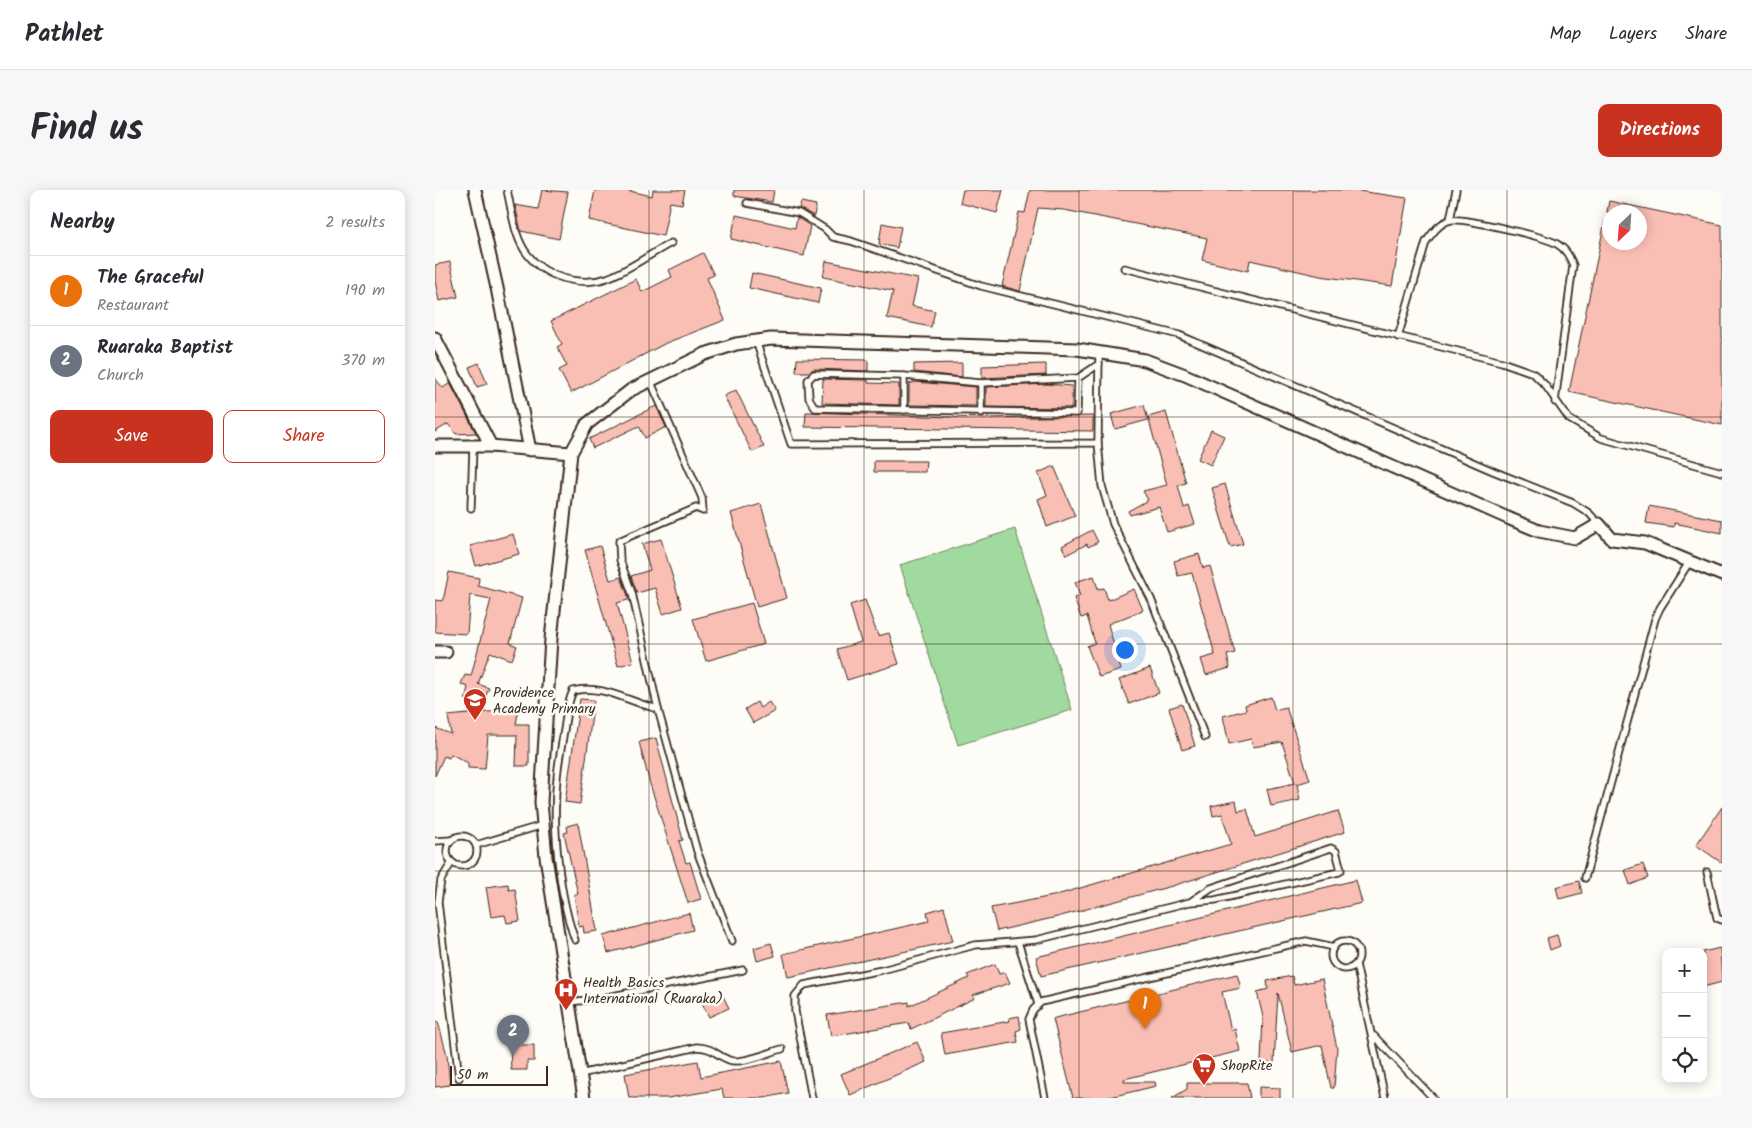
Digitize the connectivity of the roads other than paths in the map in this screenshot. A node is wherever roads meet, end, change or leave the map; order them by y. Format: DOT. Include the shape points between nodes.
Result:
graph roads {
  1 [pos="475,190"];
  2 [pos="507,190"];
  3 [pos="1456,190"];
  4 [pos="747,203"];
  5 [pos="1450,220"];
  6 [pos="671,243"];
  7 [pos="1124,268"];
  8 [pos="1398,336"];
  9 [pos="435,338"];
  10 [pos="756,341"];
  11 [pos="1099,352"];
  12 [pos="1099,364"];
  13 [pos="904,376"];
  14 [pos="1078,378"];
  15 [pos="650,380"];
  16 [pos="981,383"];
  17 [pos="1555,402"];
  18 [pos="904,410"];
  19 [pos="981,412"];
  20 [pos="1098,443"];
  21 [pos="435,446"];
  22 [pos="491,446"];
  23 [pos="473,447"];
  24 [pos="529,450"];
  25 [pos="571,453"];
  26 [pos="1722,472"];
  27 [pos="471,508"];
  28 [pos="1599,524"];
  29 [pos="1690,561"];
  30 [pos="1722,575"];
  31 [pos="658,709"];
  32 [pos="1205,737"];
  33 [pos="543,825"];
  34 [pos="451,840"];
  35 [pos="435,841"];
  36 [pos="477,845"];
  37 [pos="452,862"];
  38 [pos="1707,872"];
  39 [pos="1585,878"];
  40 [pos="1190,902"];
  41 [pos="1722,920"];
  42 [pos="575,940"];
  43 [pos="732,941"];
  44 [pos="1018,942"];
  45 [pos="1334,947"];
  46 [pos="1356,964"];
  47 [pos="743,970"];
  48 [pos="569,1002"];
  49 [pos="1038,1004"];
  50 [pos="1373,1035"];
  51 [pos="782,1049"];
  52 [pos="580,1074"];
  53 [pos="459,1078"];
  54 [pos="584,1098"];
  55 [pos="813,1098"];
  56 [pos="1045,1098"];
  57 [pos="1385,1098"];
  58 [pos="1433,1098"];
  1 -- 24 [label="street"];
  2 -- 6 [label="lane" via="517,233 527,255 562,279 585,282 607,278"];
  3 -- 5 [label="lane"];
  4 -- 28 [label="lane" via="799,213 833,237 981,286 1179,335 1573,503"];
  5 -- 8 [label="lane" via="1433,231 1426,242"];
  5 -- 17 [label="lane" via="1477,222 1556,242 1567,252 1573,265"];
  7 -- 8 [label="lane"];
  8 -- 17 [label="lane" via="1533,373"];
  9 -- 22 [label="street"];
  10 -- 11 [label="street"];
  10 -- 15 [label="street" via="705,354"];
  10 -- 20 [label="lane" via="791,444"];
  11 -- 12 [label="lane"];
  11 -- 28 [label="street" via="1145,360 1179,372 1539,531 1575,538"];
  12 -- 14 [label="lane"];
  12 -- 20 [label="lane"];
  13 -- 16 [label="lane"];
  13 -- 18 [label="lane"];
  13 -- 18 [label="lane" via="814,374 808,380 809,398 815,408"];
  14 -- 16 [label="lane"];
  14 -- 19 [label="lane" via="1077,413"];
  15 -- 25 [label="street" via="631,390 587,424"];
  15 -- 31 [label="lane" via="699,490 703,511 696,508 619,541 620,560 632,593"];
  16 -- 19 [label="lane"];
  17 -- 26 [label="lane" via="1569,419 1601,438"];
  18 -- 19 [label="lane"];
  20 -- 32 [label="lane" via="1102,486 1113,524 1151,599"];
  21 -- 23 [label="street"];
  22 -- 23 [label="street"];
  22 -- 24 [label="street"];
  23 -- 27 [label="lane"];
  24 -- 25 [label="street"];
  25 -- 33 [label="street" via="551,639 544,743"];
  28 -- 29 [label="street" via="1612,540 1645,543"];
  29 -- 30 [label="street"];
  29 -- 39 [label="lane" via="1655,619"];
  31 -- 42 [label="lane" via="597,690 573,691 567,703 555,819 569,924"];
  31 -- 43 [label="lane" via="697,851"];
  33 -- 36 [label="lane"];
  33 -- 48 [label="street"];
  34 -- 35 [label="lane"];
  34 -- 36 [label="lane" via="468,836"];
  34 -- 37 [label="lane" via="447,852"];
  36 -- 37 [label="lane" via="477,856 469,865"];
  37 -- 53 [label="lane" via="441,880 438,902"];
  38 -- 41 [label="lane" via="1717,918"];
  40 -- 40 [label="lane" via="1211,888 1331,848 1336,851 1339,872 1215,900"];
  40 -- 44 [label="lane"];
  44 -- 49 [label="lane"];
  44 -- 55 [label="lane" via="975,946 804,985 795,996 795,1011"];
  45 -- 46 [label="lane" via="1332,960 1339,967 1348,968"];
  45 -- 46 [label="lane" via="1341,941 1354,944 1359,951"];
  45 -- 49 [label="lane" via="1315,942 1291,944"];
  46 -- 50 [label="lane"];
  47 -- 48 [label="lane"];
  48 -- 52 [label="street"];
  49 -- 56 [label="lane" via="1029,1019"];
  50 -- 57 [label="lane"];
  50 -- 58 [label="lane"];
  51 -- 52 [label="lane" via="737,1062 728,1060 711,1048 697,1047"];
  52 -- 54 [label="street"];
}
